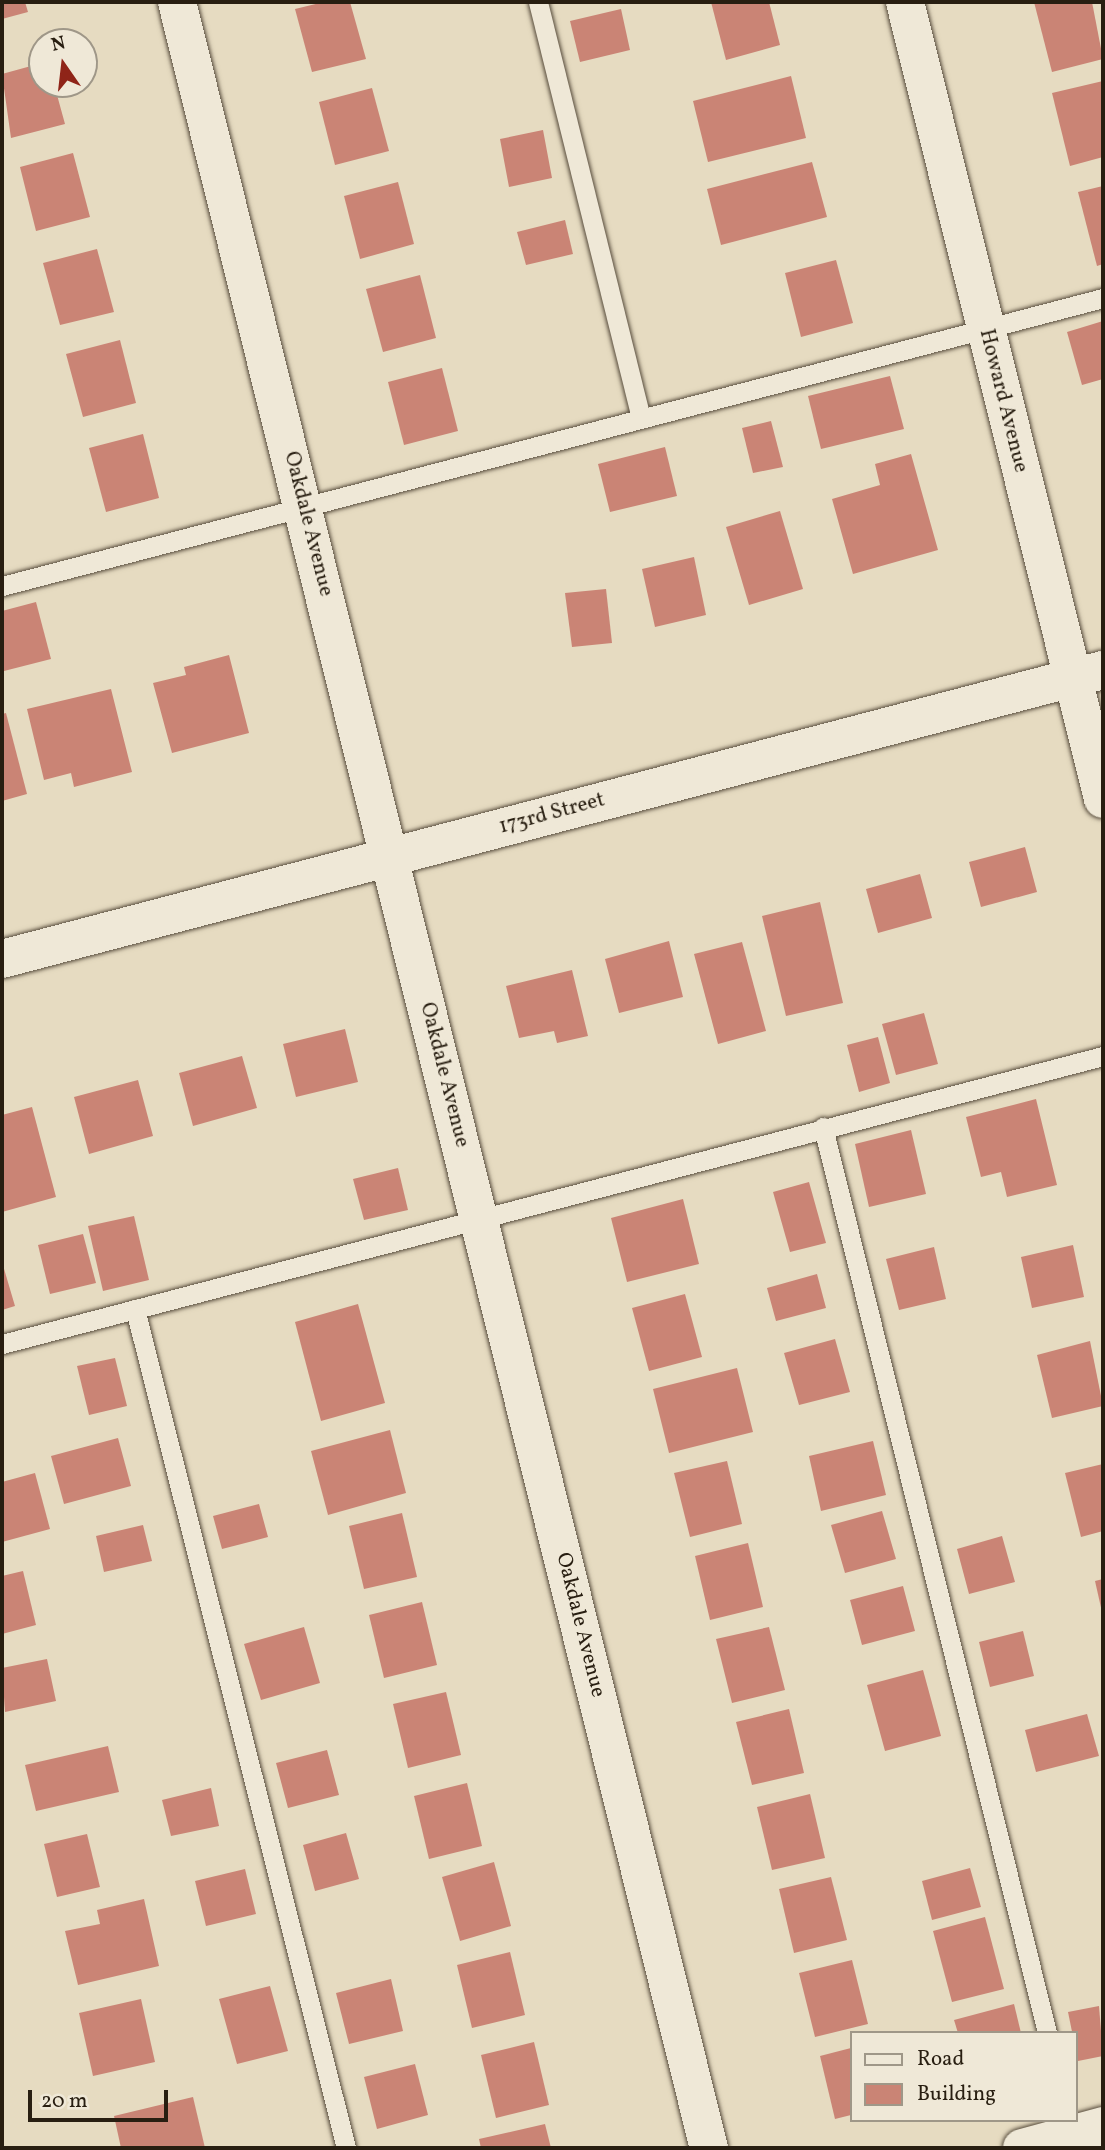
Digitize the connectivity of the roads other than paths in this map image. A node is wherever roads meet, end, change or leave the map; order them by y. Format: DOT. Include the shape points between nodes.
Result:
graph roads {
  1 [pos="177,2"];
  2 [pos="538,2"];
  3 [pos="905,2"];
  4 [pos="1103,298"];
  5 [pos="986,329"];
  6 [pos="641,418"];
  7 [pos="303,506"];
  8 [pos="2,586"];
  9 [pos="1087,674"];
  10 [pos="1103,799"];
  11 [pos="389,857"];
  12 [pos="2,959"];
  13 [pos="1103,1056"];
  14 [pos="823,1127"];
  15 [pos="480,1218"];
  16 [pos="135,1309"];
  17 [pos="2,1344"];
  18 [pos="1046,2031"];
  19 [pos="1080,2132"];
  20 [pos="346,2148"];
  21 [pos="709,2148"];
  22 [pos="1022,2148"];
  1 -- 7 [label="street, Oakdale Avenue"];
  2 -- 6 [label="lane"];
  3 -- 5 [label="street, Howard Avenue"];
  4 -- 5 [label="lane"];
  5 -- 6 [label="lane"];
  5 -- 9 [label="street, Howard Avenue"];
  6 -- 7 [label="lane"];
  7 -- 8 [label="lane"];
  7 -- 11 [label="street, Oakdale Avenue"];
  9 -- 10 [label="street, Howard Avenue"];
  9 -- 11 [label="street, 173rd Street"];
  11 -- 12 [label="street, 173rd Street"];
  11 -- 15 [label="street, Oakdale Avenue"];
  13 -- 14 [label="lane"];
  14 -- 15 [label="lane"];
  14 -- 18 [label="lane"];
  15 -- 16 [label="lane"];
  15 -- 21 [label="street, Oakdale Avenue"];
  16 -- 17 [label="lane"];
  16 -- 20 [label="lane"];
  19 -- 22 [label="street"];
}
